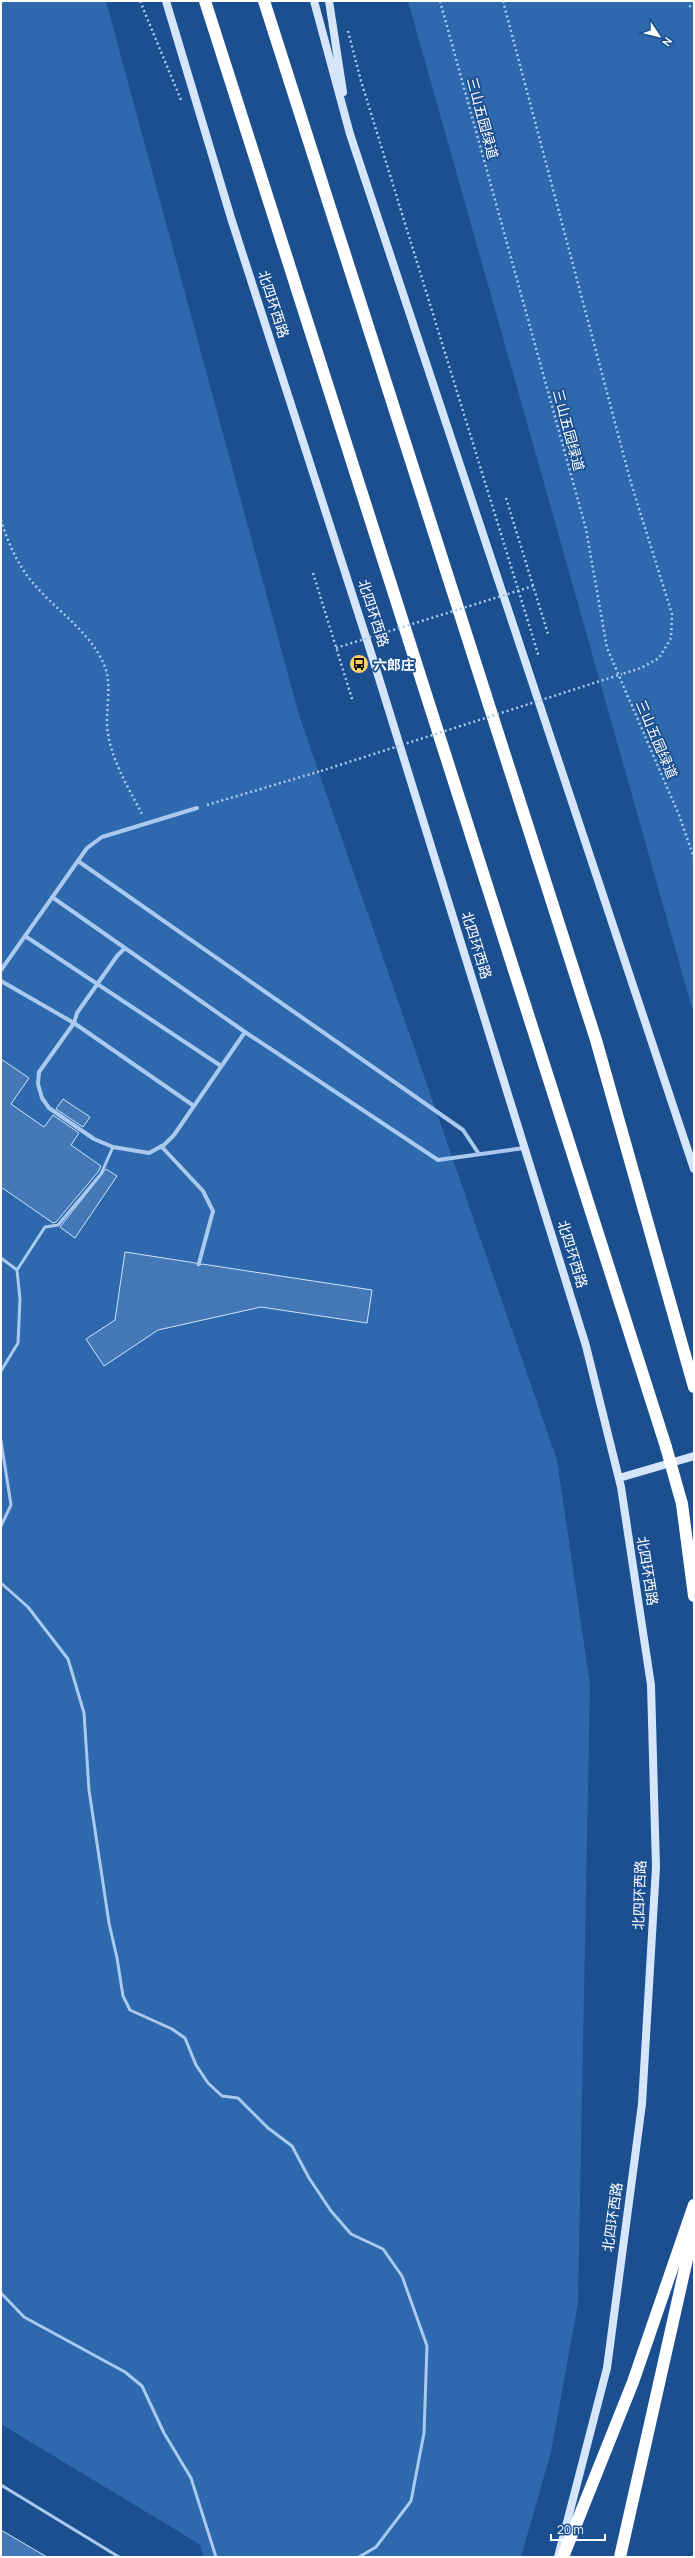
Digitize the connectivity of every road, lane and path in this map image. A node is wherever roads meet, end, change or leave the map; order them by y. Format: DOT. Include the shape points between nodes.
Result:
graph roads {
  1 [pos="166,1"];
  2 [pos="205,1"];
  3 [pos="264,1"];
  4 [pos="314,1"];
  5 [pos="329,1"];
  6 [pos="440,1"];
  7 [pos="503,1"];
  8 [pos="689,6"];
  9 [pos="694,6"];
  10 [pos="346,23"];
  11 [pos="350,134"];
  12 [pos="506,498"];
  13 [pos="1,520"];
  14 [pos="313,573"];
  15 [pos="533,586"];
  16 [pos="548,634"];
  17 [pos="336,648"];
  18 [pos="540,661"];
  19 [pos="550,691"];
  20 [pos="552,699"];
  21 [pos="353,702"];
  22 [pos="197,808"];
  23 [pos="147,824"];
  24 [pos="694,858"];
  25 [pos="78,861"];
  26 [pos="52,897"];
  27 [pos="25,936"];
  28 [pos="125,948"];
  29 [pos="1,970"];
  30 [pos="1,981"];
  31 [pos="97,984"];
  32 [pos="74,1023"];
  33 [pos="244,1032"];
  34 [pos="221,1066"];
  35 [pos="194,1106"];
  36 [pos="161,1146"];
  37 [pos="113,1147"];
  38 [pos="524,1148"];
  39 [pos="479,1154"];
  40 [pos="694,1169"];
  41 [pos="1,1258"];
  42 [pos="199,1263"];
  43 [pos="17,1270"];
  44 [pos="1,1371"];
  45 [pos="694,1387"];
  46 [pos="1,1440"];
  47 [pos="694,1456"];
  48 [pos="619,1478"];
  49 [pos="1,1526"];
  50 [pos="1,1583"];
  51 [pos="694,1596"];
  52 [pos="694,2205"];
  53 [pos="694,2228"];
  54 [pos="1,2293"];
  55 [pos="1,2485"];
  56 [pos="119,2557"];
  57 [pos="216,2557"];
  58 [pos="359,2557"];
  59 [pos="558,2557"];
  60 [pos="563,2557"];
  61 [pos="620,2557"];
  1 -- 38 [label="street, 北四环西路" via="233,226 373,659"];
  2 -- 51 [label="highway, 北四环西路, bridge" via="666,1447 682,1504"];
  3 -- 45 [label="highway" via="596,1040"];
  4 -- 11 [label="street"];
  5 -- 11 [label="street"];
  6 -- 24 [label="path, 三山五园绿道" via="586,529 607,648 679,815"];
  7 -- 22 [label="path, bridge" via="631,483 672,614 671,638 659,658 641,668 321,771"];
  8 -- 9 [label="path"];
  10 -- 18 [label="path" via="361,81"];
  11 -- 40 [label="street"];
  12 -- 15 [label="path"];
  13 -- 23 [label="path" via="19,563 29,578 72,622 103,662 110,703 108,732 114,758"];
  14 -- 17 [label="path"];
  15 -- 16 [label="path"];
  15 -- 17 [label="path, bridge"];
  17 -- 21 [label="path"];
  19 -- 20 [label="path"];
  22 -- 23 [label="street"];
  23 -- 25 [label="street" via="102,837 87,848"];
  25 -- 26 [label="street"];
  25 -- 39 [label="street" via="463,1130"];
  26 -- 27 [label="street"];
  26 -- 28 [label="street"];
  27 -- 29 [label="street"];
  27 -- 31 [label="street"];
  28 -- 31 [label="street" via="116,956"];
  28 -- 33 [label="street"];
  30 -- 32 [label="street"];
  31 -- 32 [label="street" via="77,1013"];
  31 -- 34 [label="street"];
  32 -- 35 [label="street"];
  32 -- 37 [label="street" via="39,1072 38,1084 42,1098 49,1108 94,1139"];
  33 -- 34 [label="street"];
  33 -- 39 [label="street" via="438,1160"];
  34 -- 35 [label="street"];
  35 -- 36 [label="street" via="174,1135"];
  36 -- 37 [label="street" via="149,1153"];
  36 -- 42 [label="street" via="203,1191 213,1212"];
  37 -- 43 [label="lane" via="101,1174 58,1225 44,1228"];
  38 -- 39 [label="street"];
  38 -- 48 [label="street, 北四环西路" via="586,1346"];
  41 -- 43 [label="lane"];
  43 -- 44 [label="lane" via="20,1299 18,1343"];
  46 -- 49 [label="lane" via="11,1505"];
  47 -- 48 [label="street"];
  48 -- 59 [label="street, 北四环西路" via="651,1685 656,1867 642,2104 607,2368"];
  50 -- 58 [label="lane" via="28,1607 68,1659 84,1713 89,1790 109,1923 123,1996 130,2010 172,2029 185,2038 196,2065 208,2083 222,2096 238,2098 268,2128 292,2146 308,2178 350,2234 383,2249 402,2276 427,2346 424,2433 410,2501 376,2547"];
  52 -- 60 [label="highway" via="633,2382"];
  53 -- 61 [label="highway"];
  54 -- 57 [label="lane" via="24,2317 125,2372 142,2386 164,2432 191,2478"];
  55 -- 56 [label="lane"];
}
